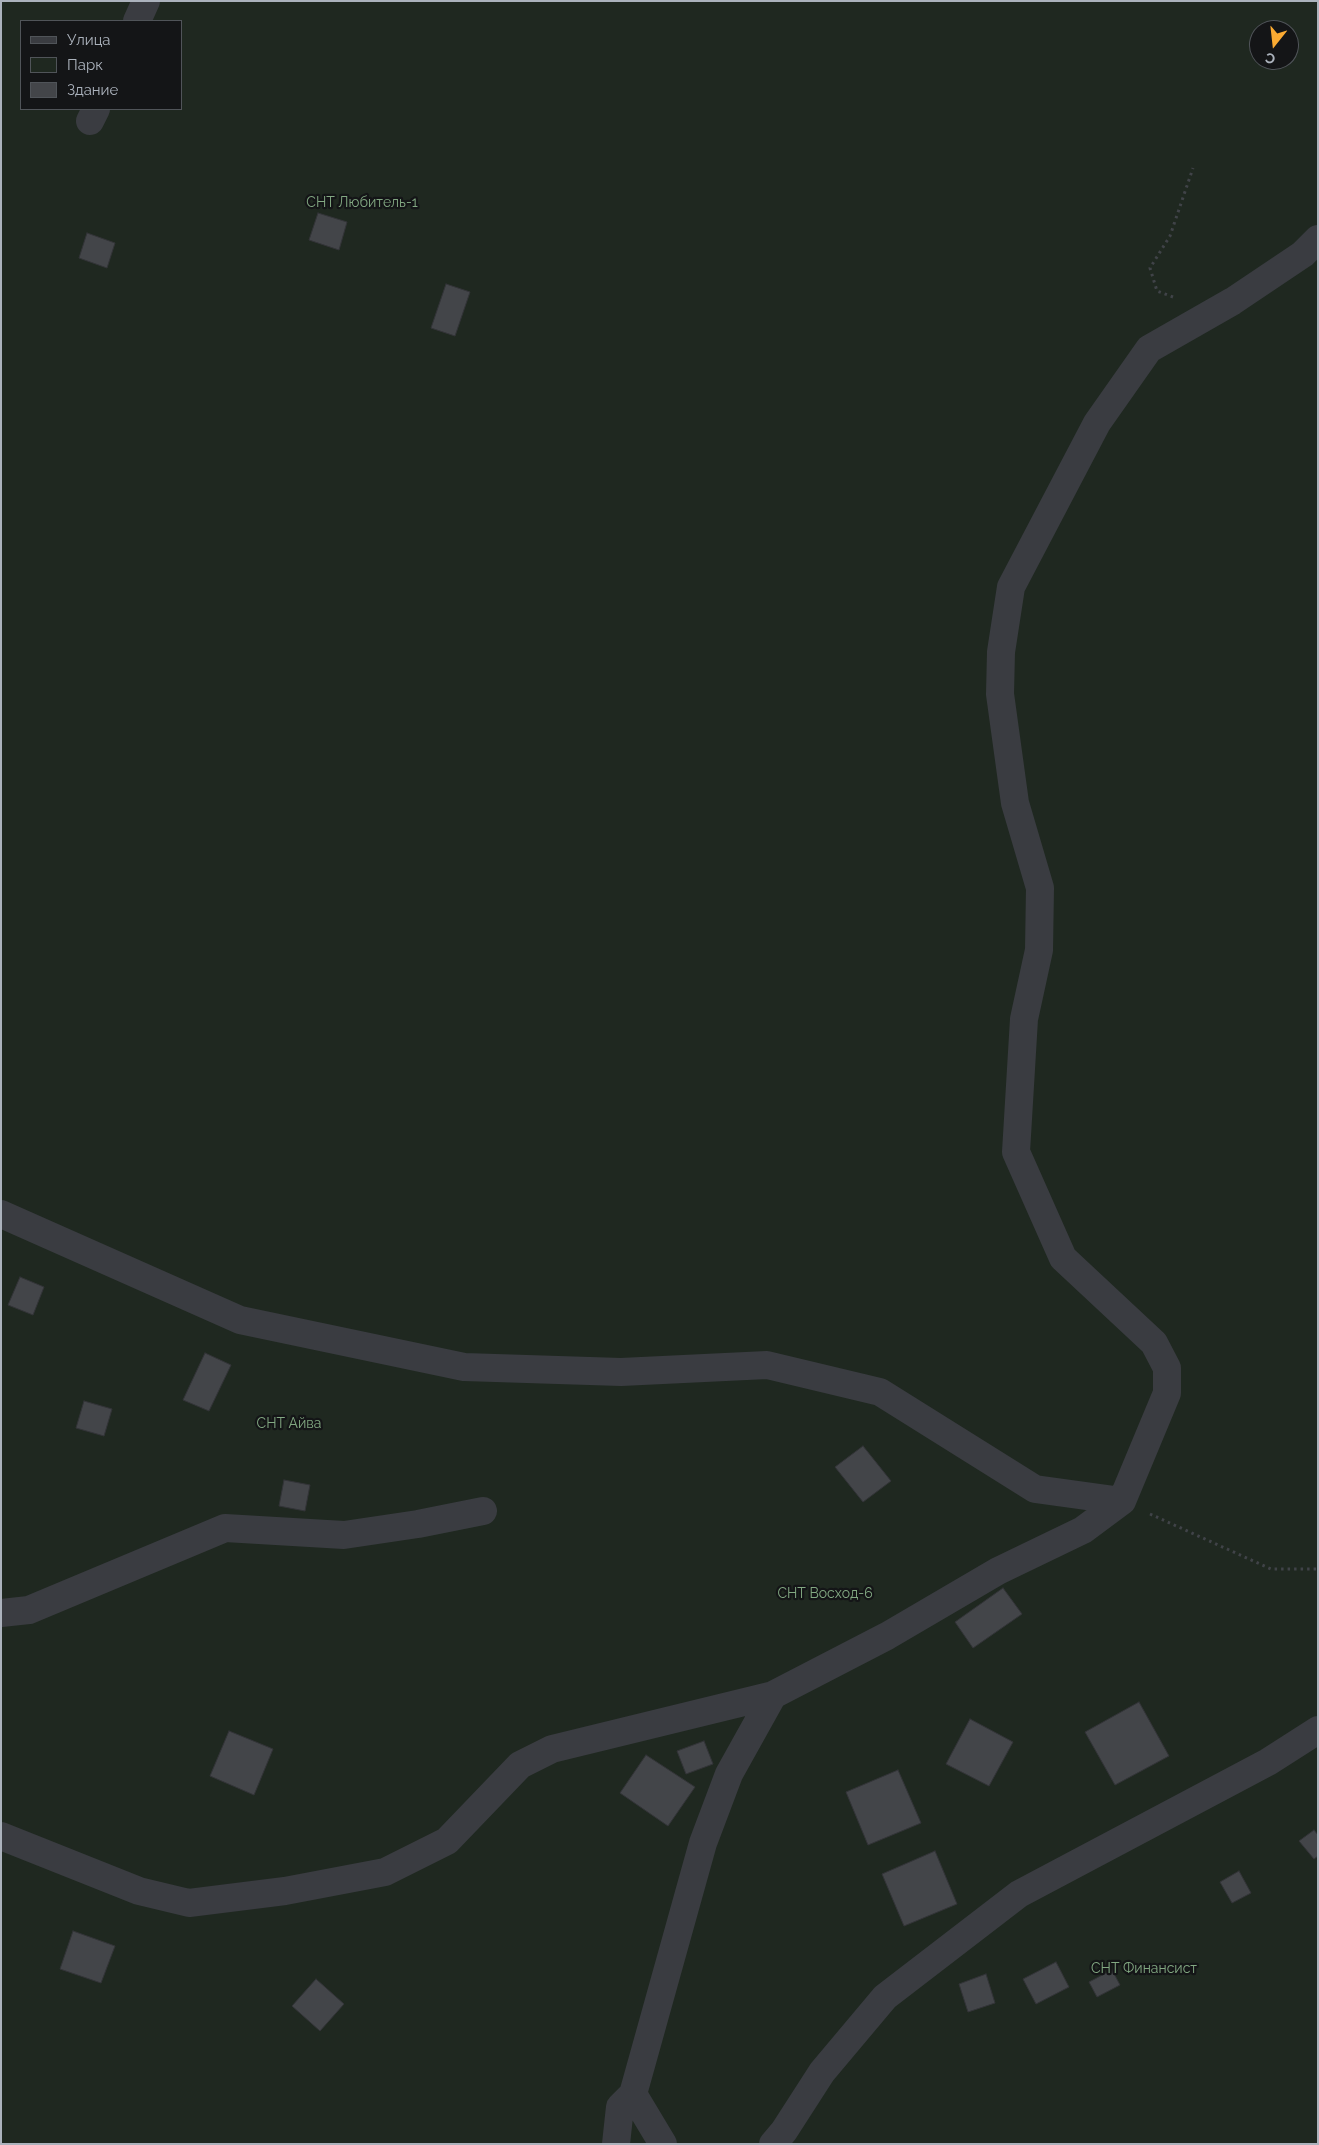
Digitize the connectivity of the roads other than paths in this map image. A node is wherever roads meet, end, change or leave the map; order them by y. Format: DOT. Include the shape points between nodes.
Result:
graph roads {
  1 [pos="146,1"];
  2 [pos="137,20"];
  3 [pos="1318,239"];
  4 [pos="1,1214"];
  5 [pos="1122,1501"];
  6 [pos="483,1511"];
  7 [pos="1,1613"];
  8 [pos="773,1695"];
  9 [pos="1318,1730"];
  10 [pos="1,1836"];
  11 [pos="633,2094"];
  12 [pos="616,2144"];
  13 [pos="663,2144"];
  14 [pos="773,2144"];
  1 -- 2 [label="street"];
  3 -- 5 [label="street" via="1303,254 1233,301 1149,349 1097,423 1011,587 1001,652 1000,694 1015,803 1040,888 1039,950 1024,1019 1016,1152 1063,1258 1154,1344 1167,1368 1167,1393"];
  4 -- 5 [label="street" via="240,1320 464,1367 621,1372 766,1365 880,1392 1035,1489"];
  5 -- 8 [label="street" via="1083,1530 998,1571 887,1636"];
  6 -- 7 [label="street" via="344,1535 225,1528 29,1610"];
  8 -- 10 [label="street" via="552,1749 520,1765 447,1841 385,1872 284,1891 190,1902 139,1891"];
  8 -- 11 [label="street" via="729,1774 703,1843"];
  9 -- 14 [label="street" via="1268,1762 1019,1894 885,1997 822,2072"];
  11 -- 12 [label="street" via="620,2107"];
  11 -- 13 [label="street"];
}
